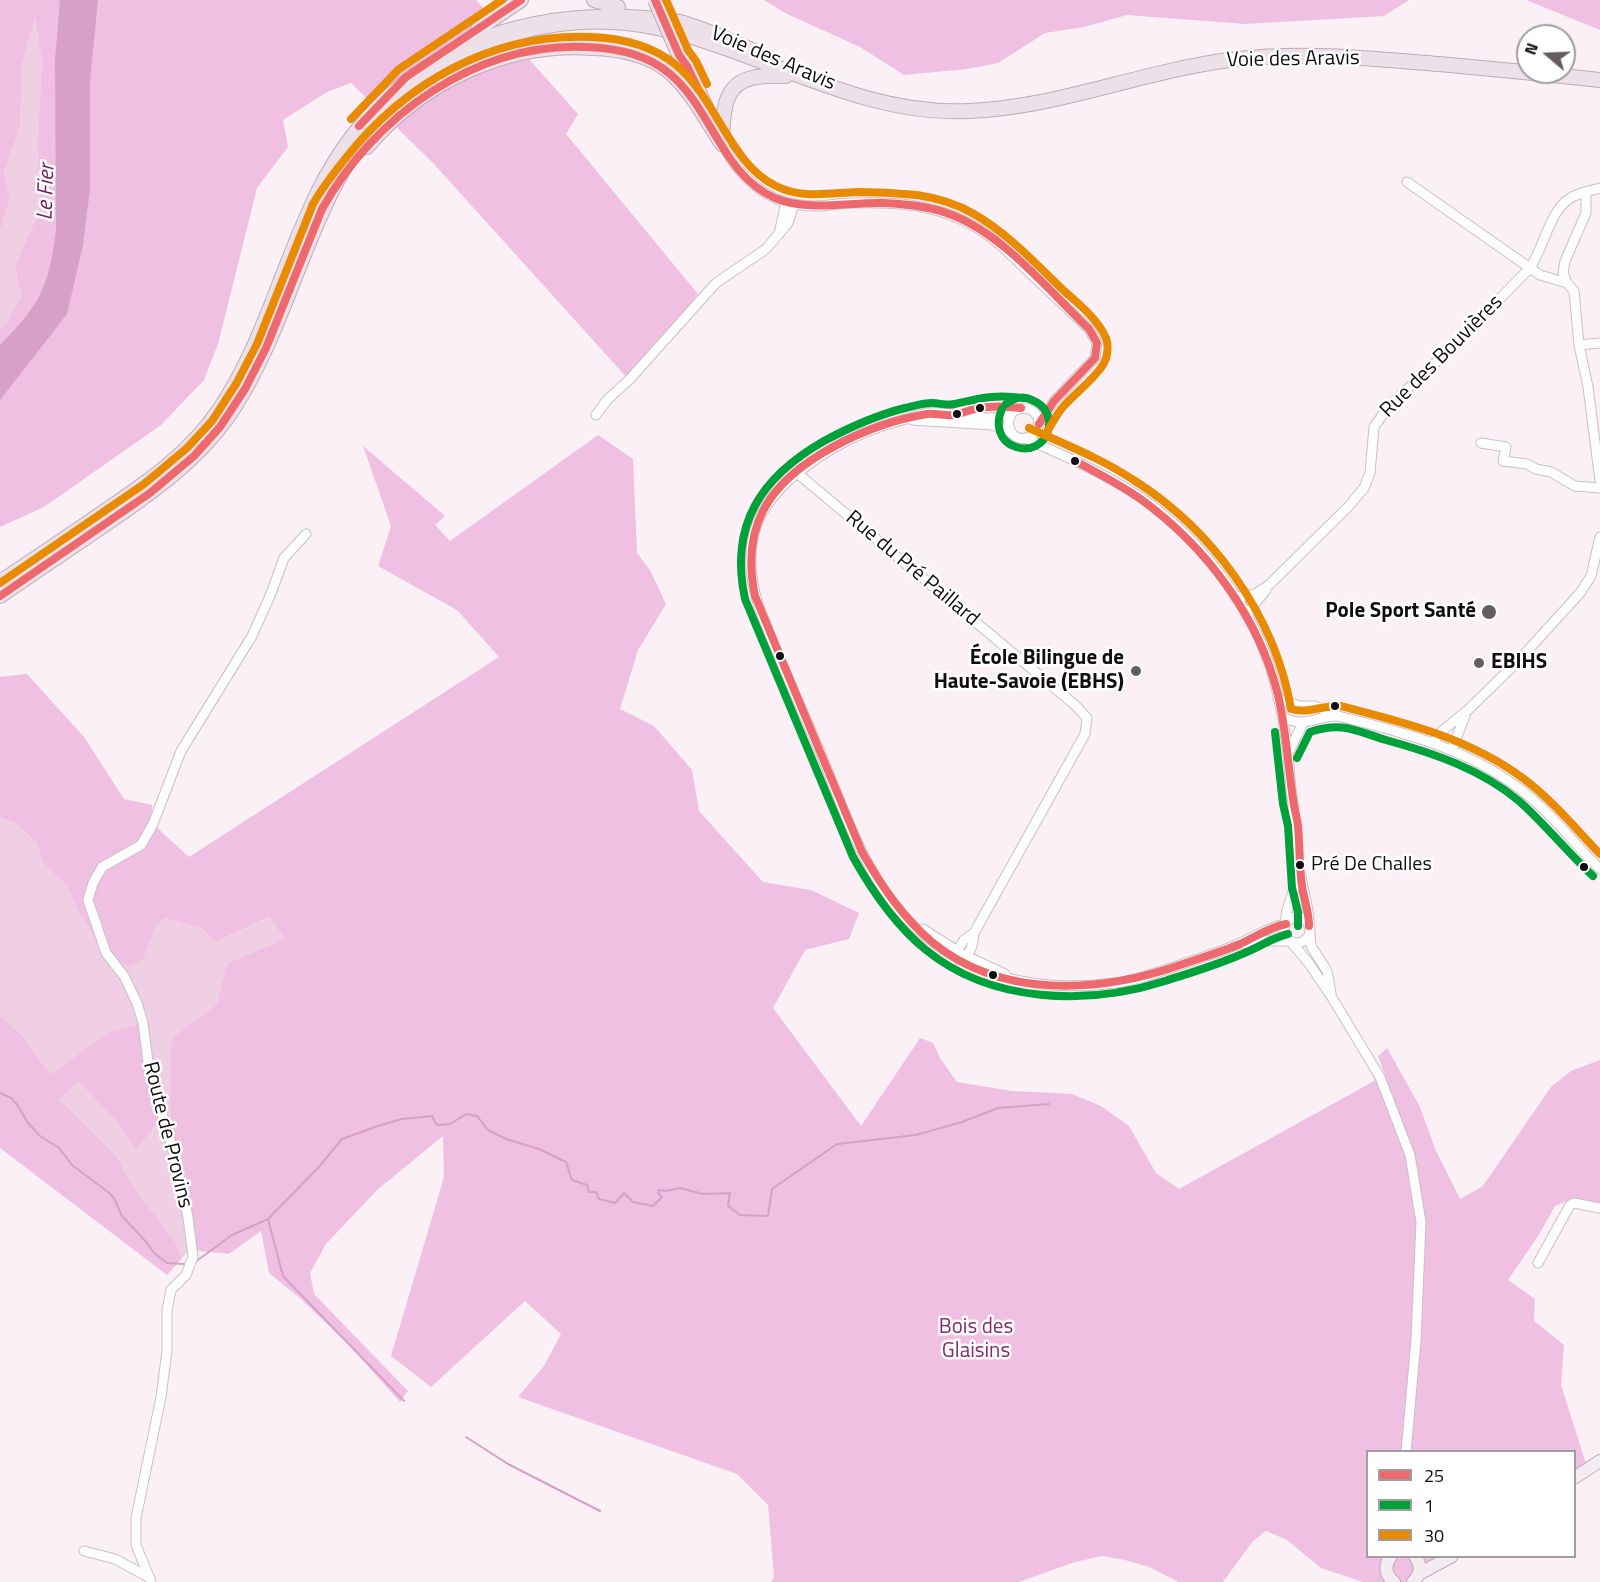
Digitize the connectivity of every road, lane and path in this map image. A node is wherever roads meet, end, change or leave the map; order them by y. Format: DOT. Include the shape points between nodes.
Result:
graph roads {
  1 [pos="521,0"];
  2 [pos="594,0"];
  3 [pos="655,0"];
  4 [pos="663,19"];
  5 [pos="443,52"];
  6 [pos="679,54"];
  7 [pos="797,76"];
  8 [pos="677,80"];
  9 [pos="1600,80"];
  10 [pos="849,92"];
  11 [pos="722,144"];
  12 [pos="1407,182"];
  13 [pos="1600,188"];
  14 [pos="1587,192"];
  15 [pos="326,202"];
  16 [pos="790,203"];
  17 [pos="1530,268"];
  18 [pos="1567,282"];
  19 [pos="1600,343"];
  20 [pos="1579,345"];
  21 [pos="1054,401"];
  22 [pos="1031,410"];
  23 [pos="1012,413"];
  24 [pos="596,415"];
  25 [pos="904,420"];
  26 [pos="1038,427"];
  27 [pos="1012,433"];
  28 [pos="1597,433"];
  29 [pos="1025,438"];
  30 [pos="1481,443"];
  31 [pos="1048,450"];
  32 [pos="797,473"];
  33 [pos="1600,478"];
  34 [pos="1600,488"];
  35 [pos="306,534"];
  36 [pos="1600,537"];
  37 [pos="0,582"];
  38 [pos="1269,585"];
  39 [pos="0,596"];
  40 [pos="1235,598"];
  41 [pos="1246,615"];
  42 [pos="1278,699"];
  43 [pos="1300,706"];
  44 [pos="1469,709"];
  45 [pos="1338,716"];
  46 [pos="1282,717"];
  47 [pos="1303,723"];
  48 [pos="1433,742"];
  49 [pos="1452,748"];
  50 [pos="1288,753"];
  51 [pos="1293,803"];
  52 [pos="1600,869"];
  53 [pos="1286,924"];
  54 [pos="1310,930"];
  55 [pos="1290,942"];
  56 [pos="1239,944"];
  57 [pos="961,956"];
  58 [pos="1331,996"];
  59 [pos="1600,1208"];
  60 [pos="1538,1263"];
  61 [pos="1406,1450"];
  62 [pos="1596,1465"];
  63 [pos="1576,1477"];
  64 [pos="84,1551"];
  65 [pos="1390,1558"];
  66 [pos="1416,1558"];
  67 [pos="1419,1558"];
  68 [pos="1435,1558"];
  69 [pos="1450,1558"];
  70 [pos="150,1580"];
  71 [pos="1415,1580"];
  72 [pos="1392,1582"];
  1 -- 5 [label="highway"];
  2 -- 4 [label="highway"];
  3 -- 6 [label="highway, bridge"];
  4 -- 5 [label="highway, Voie des Aravis" via="604,12 544,16 491,29"];
  4 -- 10 [label="highway, Voie des Aravis" via="705,30"];
  5 -- 37 [label="highway, Voie des Aravis" via="388,93 339,154 303,225 248,361 200,435 152,479"];
  6 -- 8 [label="highway"];
  6 -- 11 [label="highway"];
  7 -- 10 [label="highway, Voie des Aravis"];
  7 -- 11 [label="highway" via="756,76 736,86 724,106"];
  7 -- 15 [label="highway, Voie des Aravis" via="656,28 586,22 520,32 457,57 401,96 371,128"];
  8 -- 11 [label="highway"];
  8 -- 15 [label="highway" via="652,61 603,48 547,49 488,63 442,84 403,112 369,145"];
  9 -- 10 [label="highway, Voie des Aravis" via="1392,60 1284,56 1207,63 1035,102 967,111 915,108"];
  11 -- 16 [label="street" via="750,183"];
  12 -- 17 [label="street"];
  13 -- 14 [label="street, Rue des Bouvières"];
  14 -- 17 [label="street, Rue des Bouvières" via="1569,198 1559,208"];
  14 -- 18 [label="street" via="1586,213 1565,261 1563,273"];
  15 -- 39 [label="highway, Voie des Aravis" via="258,363 217,431 177,473 142,500"];
  16 -- 21 [label="street" via="920,206 958,217 993,238 1095,338 1095,358"];
  16 -- 24 [label="street" via="788,223 778,236 759,255 716,283"];
  17 -- 18 [label="street" via="1540,275"];
  17 -- 38 [label="street, Rue des Bouvières" via="1388,407 1374,427 1370,473 1364,488"];
  18 -- 20 [label="street" via="1574,291"];
  19 -- 20 [label="street"];
  20 -- 28 [label="street"];
  21 -- 22 [label="street"];
  21 -- 26 [label="street"];
  22 -- 23 [label="street" via="1021,408"];
  22 -- 26 [label="street" via="1037,416"];
  23 -- 25 [label="street" via="993,418 928,413"];
  23 -- 27 [label="street" via="1008,423"];
  25 -- 27 [label="street" via="992,425"];
  25 -- 32 [label="street" via="862,432"];
  26 -- 29 [label="street"];
  26 -- 31 [label="street"];
  27 -- 29 [label="street"];
  28 -- 33 [label="street"];
  29 -- 31 [label="street"];
  30 -- 34 [label="street" via="1506,447 1503,461 1551,472 1575,486"];
  31 -- 40 [label="street" via="1082,464 1155,509 1194,543"];
  32 -- 57 [label="street" via="770,499 756,528 751,557 755,596 862,852 885,891 913,923"];
  32 -- 57 [label="street, Rue du Pré Paillard" via="1087,718 1085,734 974,933 964,940"];
  35 -- 70 [label="street, Route de Provins" via="284,558 252,636 181,751 141,845 102,867 88,900 106,953 124,976 137,1003 149,1070 176,1160 193,1257 186,1275 171,1290 161,1397 136,1518 136,1545"];
  36 -- 44 [label="street" via="1591,576 1581,593"];
  38 -- 40 [label="street, Rue des Bouvières" via="1255,594"];
  38 -- 41 [label="street, Rue des Bouvières"];
  40 -- 41 [label="street"];
  41 -- 42 [label="street"];
  42 -- 43 [label="street"];
  42 -- 46 [label="street"];
  43 -- 45 [label="street" via="1315,706"];
  43 -- 46 [label="street"];
  44 -- 48 [label="street"];
  44 -- 49 [label="street"];
  45 -- 47 [label="street"];
  45 -- 48 [label="street"];
  46 -- 47 [label="street"];
  46 -- 50 [label="street"];
  47 -- 50 [label="street"];
  48 -- 49 [label="street"];
  49 -- 52 [label="street" via="1500,775 1541,806"];
  50 -- 51 [label="street"];
  51 -- 53 [label="street" via="1297,875 1285,914"];
  51 -- 54 [label="street"];
  53 -- 54 [label="street" via="1299,918 1306,920"];
  53 -- 55 [label="street" via="1284,932"];
  53 -- 56 [label="street"];
  54 -- 55 [label="street" via="1304,942"];
  54 -- 58 [label="street" via="1311,946 1327,971"];
  55 -- 56 [label="street"];
  55 -- 58 [label="street"];
  56 -- 57 [label="street" via="1141,978 1061,986 1013,978"];
  58 -- 61 [label="street" via="1380,1077 1410,1155 1417,1187 1420,1222 1416,1340"];
  59 -- 60 [label="street" via="1570,1205"];
  62 -- 63 [label="main road"];
  64 -- 70 [label="street" via="116,1559"];
  65 -- 72 [label="main road" via="1386,1567"];
  66 -- 71 [label="main road"];
  67 -- 68 [label="main road"];
  69 -- 71 [label="main road"];
}
